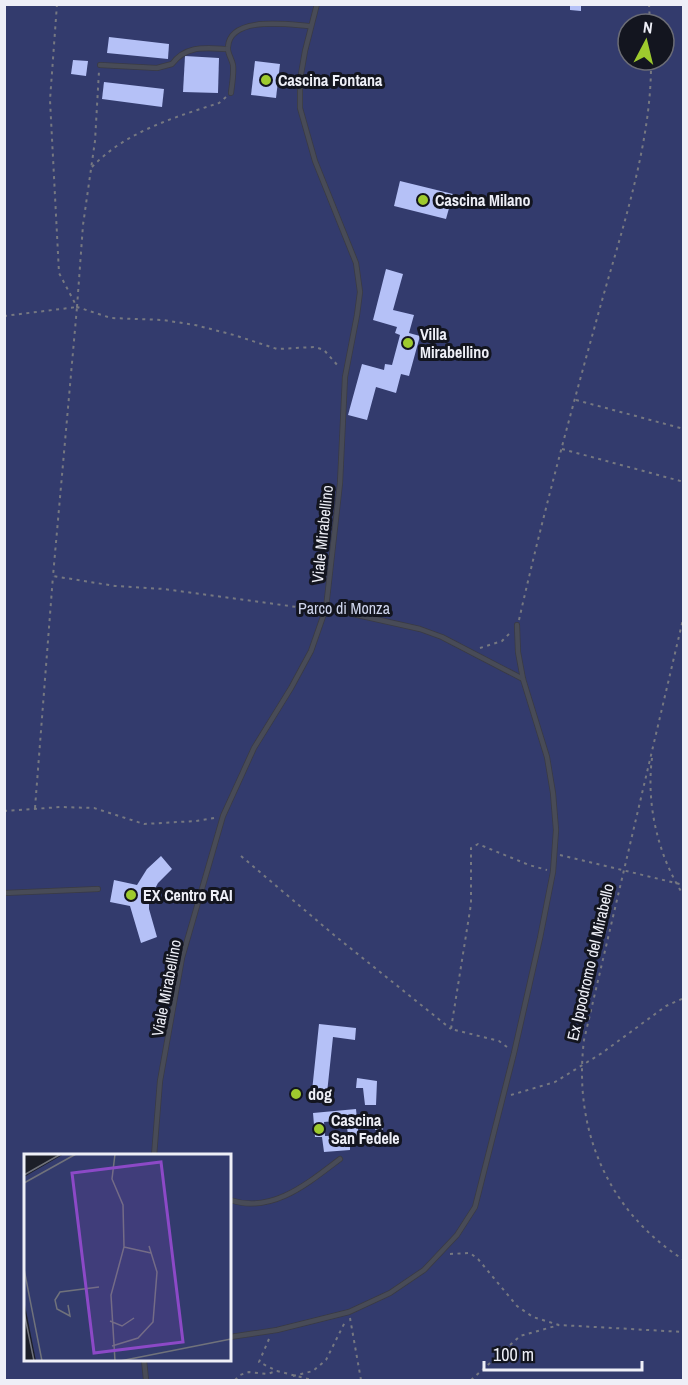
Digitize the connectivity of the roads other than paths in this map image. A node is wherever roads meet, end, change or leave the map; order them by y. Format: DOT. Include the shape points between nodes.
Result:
graph roads {
  1 [pos="317,4"];
  2 [pos="310,26"];
  3 [pos="227,49"];
  4 [pos="100,65"];
  5 [pos="231,93"];
  6 [pos="325,609"];
  7 [pos="517,625"];
  8 [pos="523,679"];
  9 [pos="98,889"];
  10 [pos="4,893"];
  11 [pos="155,1154"];
  12 [pos="339,1160"];
  13 [pos="231,1200"];
  14 [pos="231,1337"];
  15 [pos="144,1361"];
  16 [pos="146,1380"];
  1 -- 2 [label="lane, Viale Mirabellino"];
  2 -- 3 [label="lane" via="263,23 246,27 230,39"];
  2 -- 6 [label="lane, Viale Mirabellino" via="300,80 300,108 315,161 350,246 358,280 357,315 345,377 340,483"];
  3 -- 4 [label="lane" via="194,48 172,64 157,68"];
  3 -- 5 [label="lane" via="233,67"];
  6 -- 8 [label="lane" via="420,629"];
  6 -- 11 [label="lane, Viale Mirabellino" via="311,651 254,748 223,816 182,958 160,1081"];
  7 -- 8 [label="lane"];
  8 -- 14 [label="lane" via="547,758 553,794 553,872 514,1053 475,1207 424,1270 390,1293 349,1312"];
  9 -- 10 [label="lane"];
  12 -- 13 [label="lane" via="273,1202 242,1204"];
  15 -- 16 [label="lane"];
}
